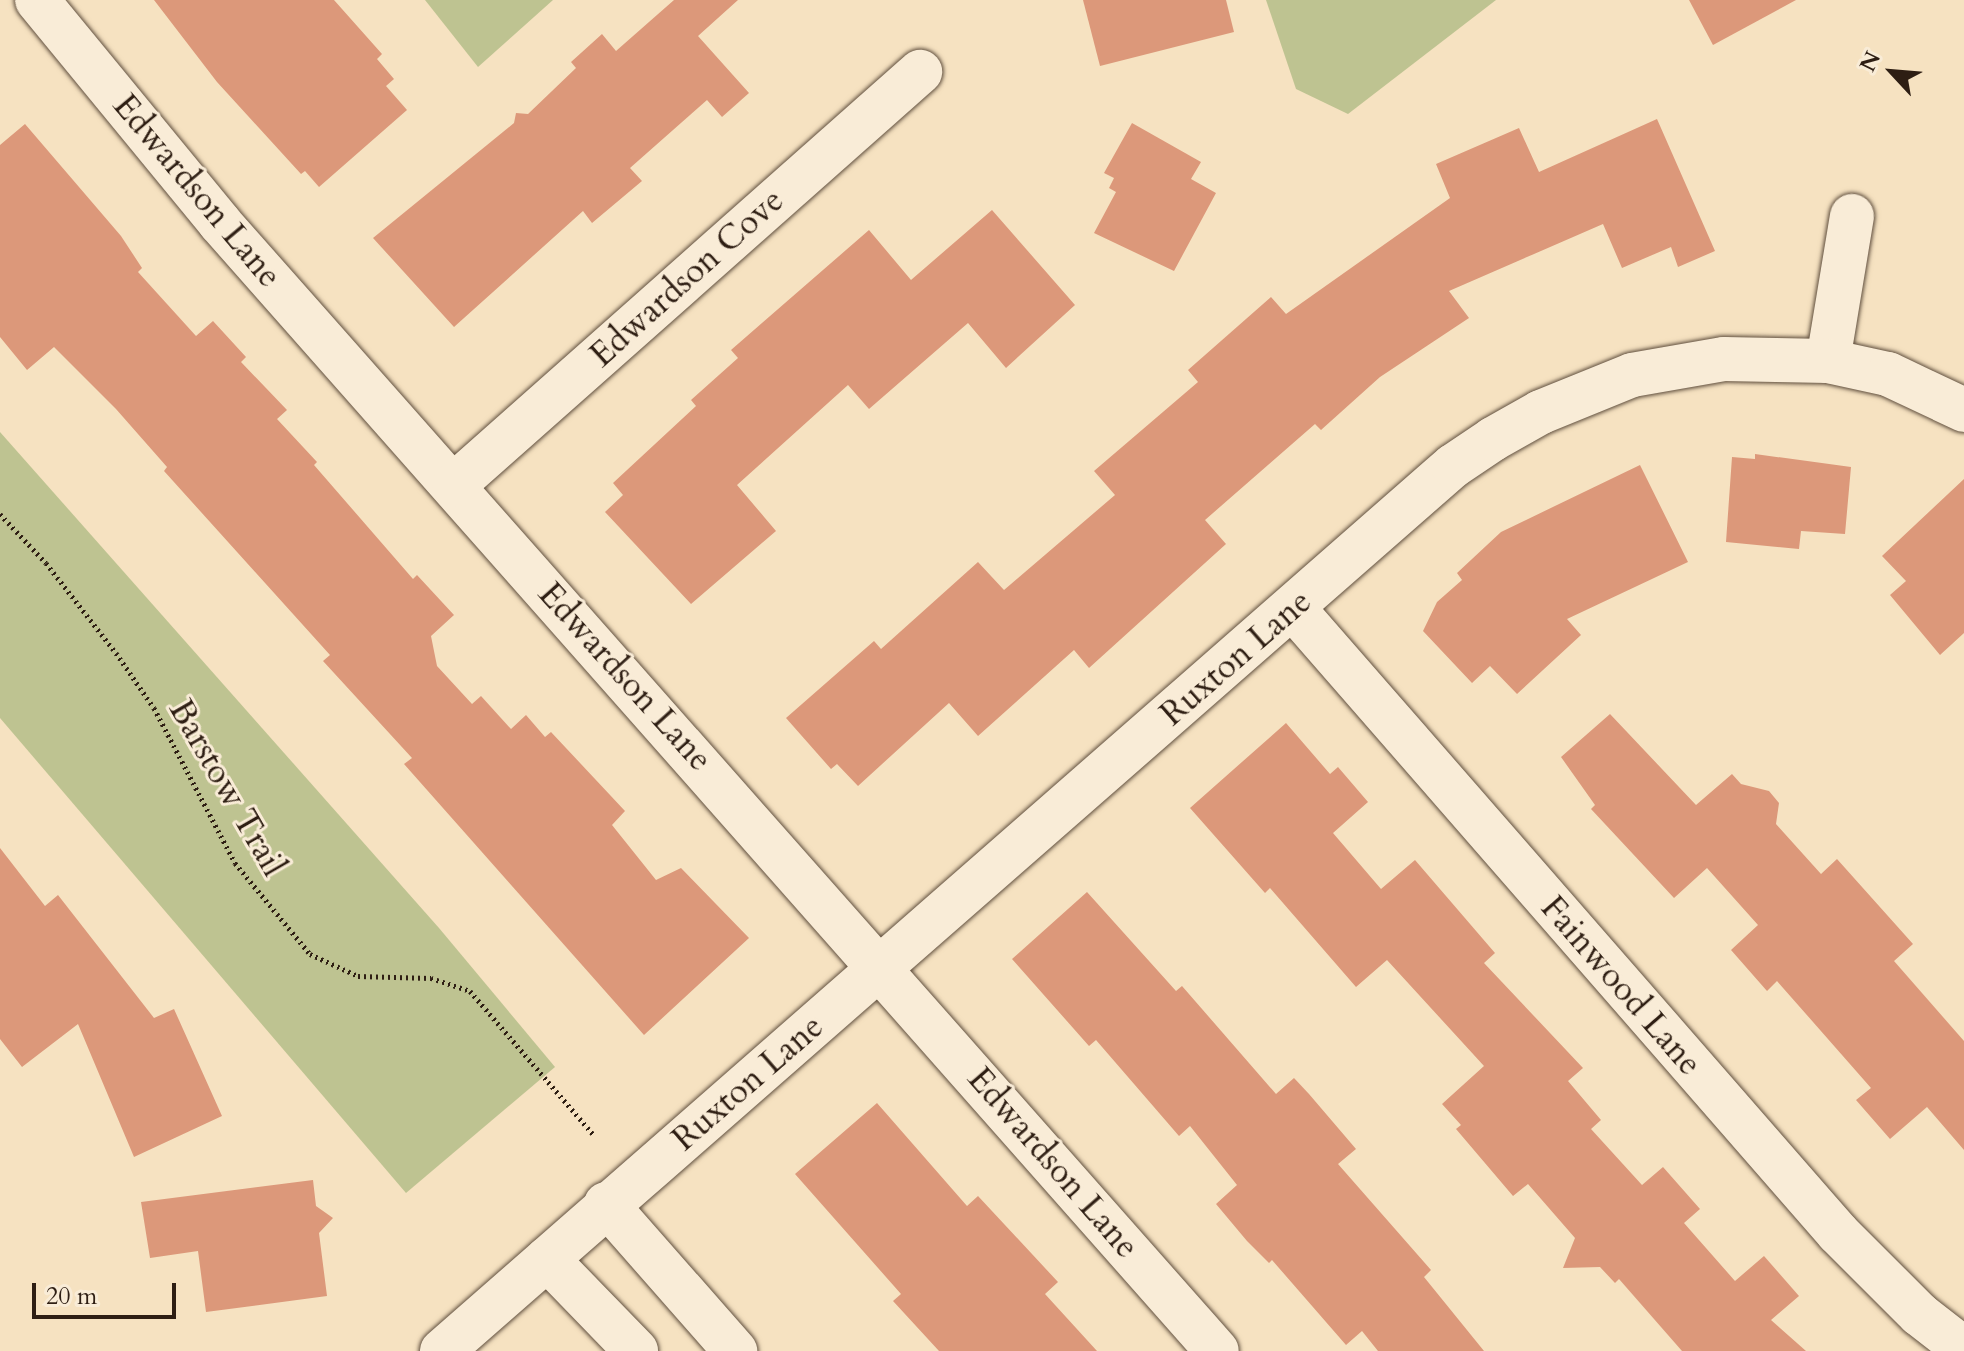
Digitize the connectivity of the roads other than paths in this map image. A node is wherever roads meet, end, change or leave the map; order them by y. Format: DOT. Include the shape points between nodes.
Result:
graph roads {
  1 [pos="37,0"];
  2 [pos="920,72"];
  3 [pos="1852,216"];
  4 [pos="1828,361"];
  5 [pos="1964,410"];
  6 [pos="454,485"];
  7 [pos="1293,608"];
  8 [pos="883,968"];
  9 [pos="606,1204"];
  10 [pos="547,1259"];
  11 [pos="1964,1349"];
  12 [pos="442,1351"];
  13 [pos="636,1351"];
  14 [pos="735,1351"];
  15 [pos="1217,1351"];
  1 -- 6 [label="street, Edwardson Lane" via="220,223"];
  2 -- 6 [label="street, Edwardson Cove"];
  3 -- 4 [label="street"];
  4 -- 5 [label="street, Ruxton Lane" via="1888,374"];
  4 -- 7 [label="street, Ruxton Lane" via="1773,357 1677,364 1632,375 1541,412 1453,466"];
  6 -- 8 [label="street, Edwardson Lane"];
  7 -- 8 [label="street, Ruxton Lane"];
  7 -- 11 [label="street, Fainwood Lane" via="1838,1233 1919,1314"];
  8 -- 9 [label="street, Ruxton Lane"];
  8 -- 15 [label="street, Edwardson Lane"];
  9 -- 10 [label="street, Ruxton Lane"];
  9 -- 14 [label="street"];
  10 -- 12 [label="street, Ruxton Lane"];
  10 -- 13 [label="street"];
}
